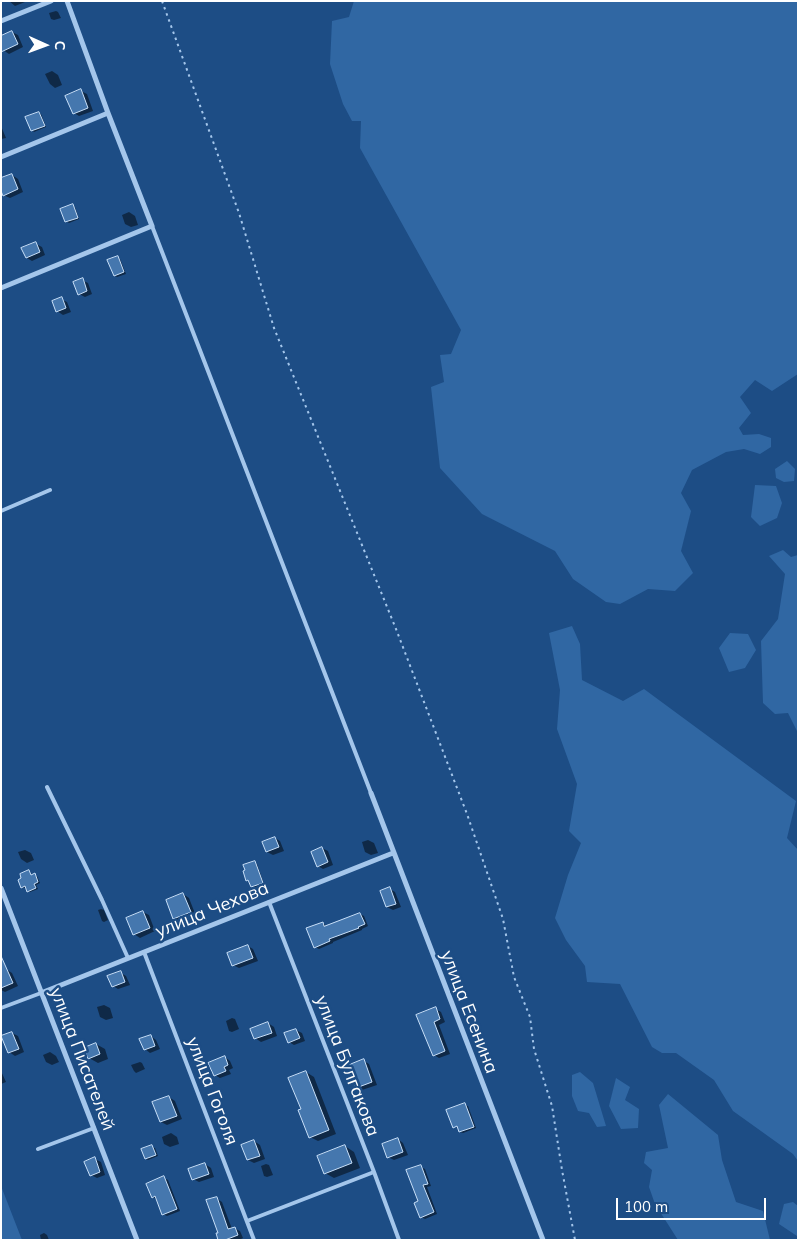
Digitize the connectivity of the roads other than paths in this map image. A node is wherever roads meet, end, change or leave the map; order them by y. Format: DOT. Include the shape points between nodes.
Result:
graph roads {
  1 [pos="51,1"];
  2 [pos="67,1"];
  3 [pos="1,22"];
  4 [pos="108,113"];
  5 [pos="1,158"];
  6 [pos="152,226"];
  7 [pos="1,288"];
  8 [pos="50,490"];
  9 [pos="1,511"];
  10 [pos="48,787"];
  11 [pos="371,793"];
  12 [pos="393,853"];
  13 [pos="1,888"];
  14 [pos="269,902"];
  15 [pos="144,952"];
  16 [pos="128,958"];
  17 [pos="42,992"];
  18 [pos="1,1008"];
  19 [pos="94,1128"];
  20 [pos="38,1148"];
  21 [pos="374,1172"];
  22 [pos="247,1221"];
  23 [pos="137,1240"];
  24 [pos="254,1240"];
  25 [pos="399,1240"];
  26 [pos="543,1240"];
  1 -- 3 [label="street"];
  2 -- 4 [label="street"];
  4 -- 5 [label="street"];
  4 -- 6 [label="street"];
  6 -- 7 [label="street"];
  6 -- 11 [label="lane"];
  8 -- 9 [label="lane"];
  10 -- 16 [label="lane"];
  11 -- 12 [label="street, улица Есенина"];
  12 -- 14 [label="street, улица Чехова"];
  12 -- 26 [label="street, улица Есенина"];
  13 -- 17 [label="street, улица Писателей"];
  14 -- 15 [label="street, улица Чехова"];
  14 -- 21 [label="lane, улица Булгакова"];
  15 -- 16 [label="street, улица Чехова"];
  15 -- 22 [label="lane, улица Гоголя"];
  16 -- 17 [label="street, улица Чехова"];
  17 -- 18 [label="lane"];
  17 -- 19 [label="street, улица Писателей"];
  19 -- 20 [label="lane"];
  19 -- 23 [label="street, улица Писателей"];
  21 -- 22 [label="lane"];
  21 -- 25 [label="lane, улица Булгакова"];
  22 -- 24 [label="lane, улица Гоголя"];
}
